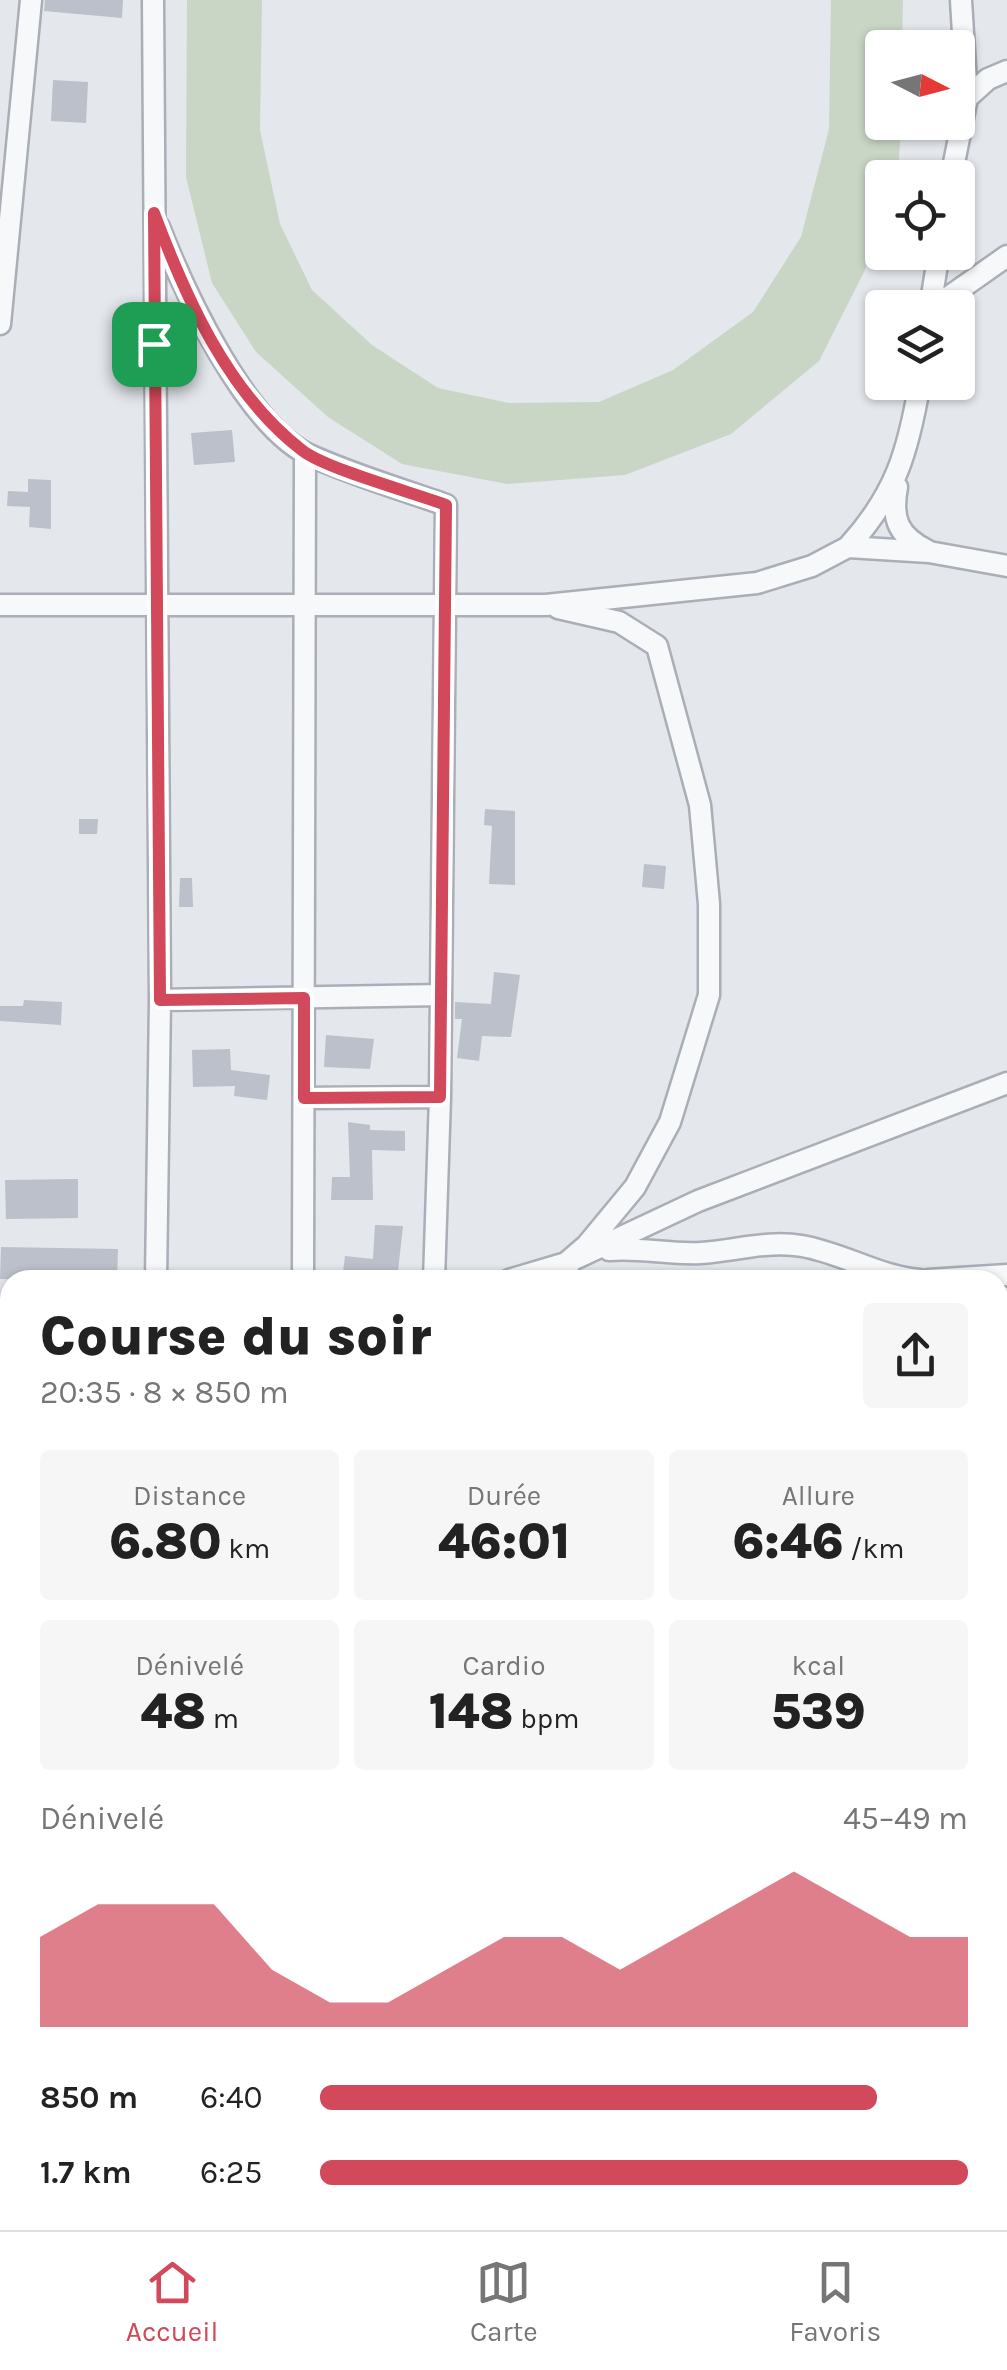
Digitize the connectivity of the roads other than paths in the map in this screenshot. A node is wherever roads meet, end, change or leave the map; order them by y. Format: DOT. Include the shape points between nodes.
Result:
graph roads {
  1 [pos="31,0"];
  2 [pos="153,0"];
  3 [pos="961,0"];
  4 [pos="963,30"];
  5 [pos="1007,72"];
  6 [pos="975,90"];
  7 [pos="154,213"];
  8 [pos="1007,256"];
  9 [pos="958,290"];
  10 [pos="0,324"];
  11 [pos="916,400"];
  12 [pos="306,453"];
  13 [pos="899,475"];
  14 [pos="848,547"];
  15 [pos="930,552"];
  16 [pos="1007,566"];
  17 [pos="0,605"];
  18 [pos="546,605"];
  19 [pos="154,606"];
  20 [pos="305,606"];
  21 [pos="446,606"];
  22 [pos="441,995"];
  23 [pos="304,998"];
  24 [pos="160,1000"];
  25 [pos="1007,1083"];
  26 [pos="440,1097"];
  27 [pos="304,1098"];
  28 [pos="596,1251"];
  29 [pos="156,1270"];
  30 [pos="303,1270"];
  31 [pos="434,1270"];
  32 [pos="569,1270"];
  33 [pos="569,1270"];
  34 [pos="878,1270"];
  1 -- 10 [label="street"];
  2 -- 7 [label="street"];
  3 -- 4 [label="street"];
  5 -- 6 [label="street"];
  7 -- 12 [label="street" via="179,280 222,358 258,409"];
  7 -- 19 [label="street"];
  8 -- 9 [label="street"];
  11 -- 13 [label="street"];
  12 -- 20 [label="street"];
  12 -- 21 [label="street" via="446,505"];
  13 -- 14 [label="street"];
  13 -- 15 [label="street" via="893,512 900,531"];
  14 -- 15 [label="street"];
  14 -- 18 [label="street" via="757,582"];
  15 -- 16 [label="street"];
  17 -- 19 [label="street"];
  18 -- 21 [label="street"];
  18 -- 32 [label="street" via="619,622 657,646 700,805 711,964 709,996 670,1122 635,1187"];
  19 -- 20 [label="street"];
  19 -- 24 [label="street"];
  20 -- 21 [label="street"];
  20 -- 23 [label="street"];
  21 -- 22 [label="street"];
  22 -- 23 [label="street"];
  22 -- 26 [label="street"];
  23 -- 24 [label="street"];
  23 -- 27 [label="street"];
  24 -- 29 [label="street"];
  25 -- 28 [label="street" via="698,1201"];
  26 -- 27 [label="street"];
  26 -- 31 [label="street"];
  27 -- 30 [label="street"];
  28 -- 33 [label="street"];
  28 -- 34 [label="street" via="700,1253 799,1245"];
}
